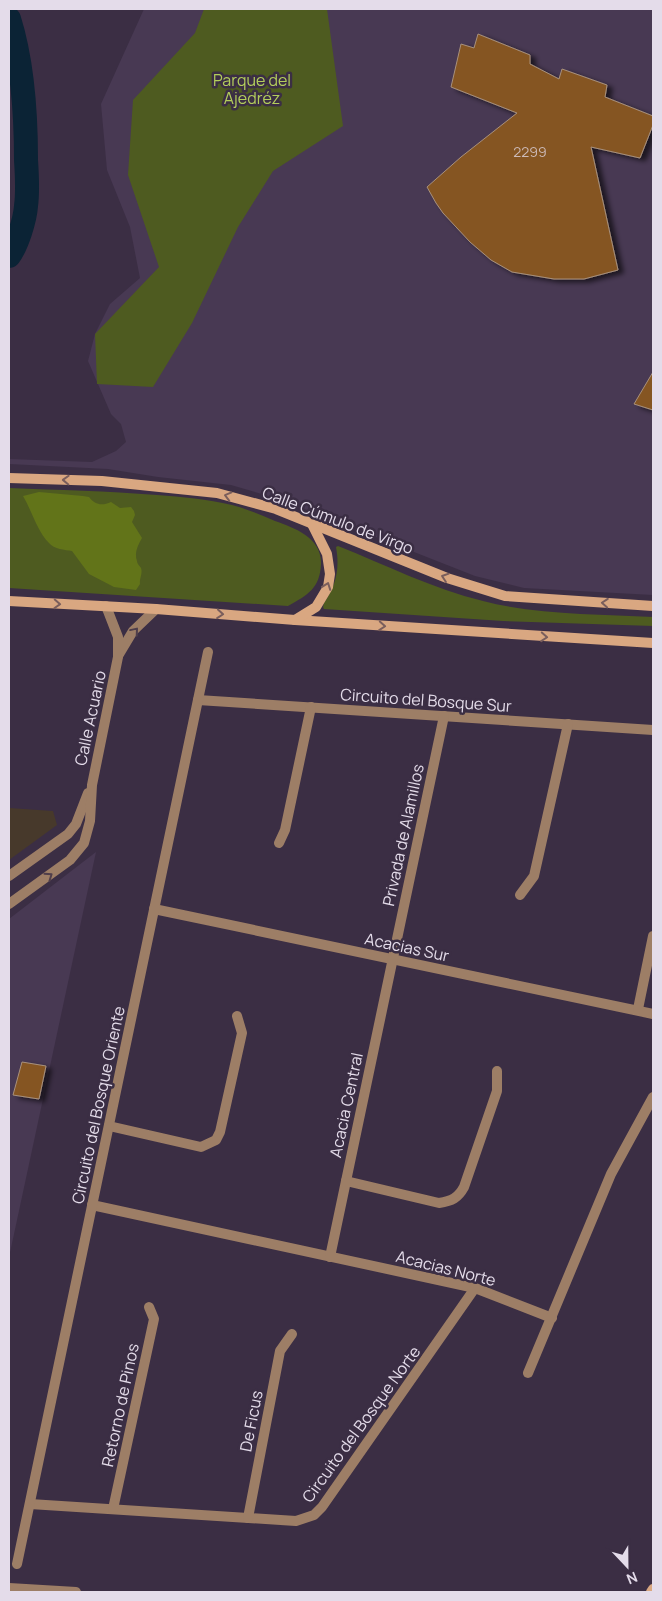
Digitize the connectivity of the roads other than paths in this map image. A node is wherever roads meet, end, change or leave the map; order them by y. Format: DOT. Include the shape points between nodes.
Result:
graph roads {
  1 [pos="9,478"];
  2 [pos="312,524"];
  3 [pos="9,601"];
  4 [pos="106,606"];
  5 [pos="653,606"];
  6 [pos="156,609"];
  7 [pos="295,620"];
  8 [pos="653,639"];
  9 [pos="600,641"];
  10 [pos="653,643"];
  11 [pos="208,652"];
  12 [pos="118,657"];
  13 [pos="198,700"];
  14 [pos="310,707"];
  15 [pos="444,716"];
  16 [pos="568,724"];
  17 [pos="653,730"];
  18 [pos="92,785"];
  19 [pos="279,843"];
  20 [pos="9,876"];
  21 [pos="520,895"];
  22 [pos="9,904"];
  23 [pos="154,909"];
  24 [pos="653,936"];
  25 [pos="392,959"];
  26 [pos="638,1010"];
  27 [pos="653,1014"];
  28 [pos="237,1016"];
  29 [pos="497,1071"];
  30 [pos="653,1097"];
  31 [pos="653,1115"];
  32 [pos="638,1123"];
  33 [pos="109,1126"];
  34 [pos="346,1181"];
  35 [pos="92,1205"];
  36 [pos="330,1257"];
  37 [pos="475,1288"];
  38 [pos="149,1307"];
  39 [pos="552,1318"];
  40 [pos="292,1334"];
  41 [pos="528,1373"];
  42 [pos="30,1504"];
  43 [pos="113,1509"];
  44 [pos="248,1518"];
  45 [pos="17,1564"];
  46 [pos="9,1588"];
  47 [pos="653,1589"];
  48 [pos="76,1592"];
  49 [pos="651,1592"];
  2 -- 1 [label="main road, Calle Cúmulo de Virgo, one-way" via="276,509 217,493 102,481"];
  5 -- 2 [label="main road, Calle Cúmulo de Virgo, one-way" via="505,596 447,578"];
  7 -- 2 [label="main road, one-way" via="316,607 328,587 327,554"];
  3 -- 4 [label="main road, one-way"];
  4 -- 6 [label="main road"];
  4 -- 12 [label="street, Calle Acuario" via="118,637"];
  6 -- 7 [label="main road, one-way"];
  12 -- 6 [label="street, Calle Acuario, one-way" via="133,631"];
  7 -- 9 [label="main road, one-way"];
  8 -- 9 [label="main road"];
  9 -- 10 [label="main road"];
  11 -- 13 [label="street, Circuito del Bosque Oriente"];
  12 -- 18 [label="street, Calle Acuario"];
  13 -- 14 [label="street, Circuito del Bosque Sur"];
  13 -- 23 [label="street, Circuito del Bosque Oriente"];
  14 -- 15 [label="street, Circuito del Bosque Sur"];
  14 -- 19 [label="street" via="285,830"];
  15 -- 16 [label="street, Circuito del Bosque Sur"];
  15 -- 25 [label="street, Privada de Alamillos"];
  16 -- 17 [label="street, Circuito del Bosque Sur"];
  16 -- 21 [label="street" via="534,876"];
  18 -- 20 [label="street, Calle Acuario" via="76,824 68,834"];
  22 -- 18 [label="street, Calle Acuario, one-way" via="70,860 81,848 88,834"];
  23 -- 25 [label="street, Acacias Sur"];
  23 -- 33 [label="street, Circuito del Bosque Oriente"];
  24 -- 26 [label="street"];
  25 -- 26 [label="street, Acacias Sur"];
  25 -- 34 [label="street, Acacia Central"];
  26 -- 27 [label="street, Acacias Sur"];
  28 -- 33 [label="street" via="242,1033 216,1140 201,1147"];
  29 -- 34 [label="street" via="497,1092 459,1196 450,1202 439,1203"];
  30 -- 32 [label="street"];
  31 -- 32 [label="street"];
  32 -- 39 [label="street" via="610,1174"];
  33 -- 35 [label="street, Circuito del Bosque Oriente"];
  34 -- 36 [label="street, Acacia Central"];
  35 -- 36 [label="street, Acacias Norte"];
  35 -- 42 [label="street, Circuito del Bosque Oriente"];
  36 -- 37 [label="street, Acacias Norte"];
  37 -- 39 [label="street, Acacias Norte"];
  37 -- 44 [label="street, Circuito del Bosque Norte" via="322,1507 314,1515 296,1521"];
  38 -- 43 [label="street, Retorno de Pinos" via="154,1319"];
  39 -- 41 [label="street"];
  40 -- 44 [label="street, De Ficus" via="280,1351"];
  42 -- 43 [label="street, Circuito del Bosque Norte"];
  42 -- 45 [label="street, Circuito del Bosque Oriente"];
  43 -- 44 [label="street, Circuito del Bosque Norte"];
  46 -- 48 [label="street"];
  47 -- 49 [label="main road"];
}
